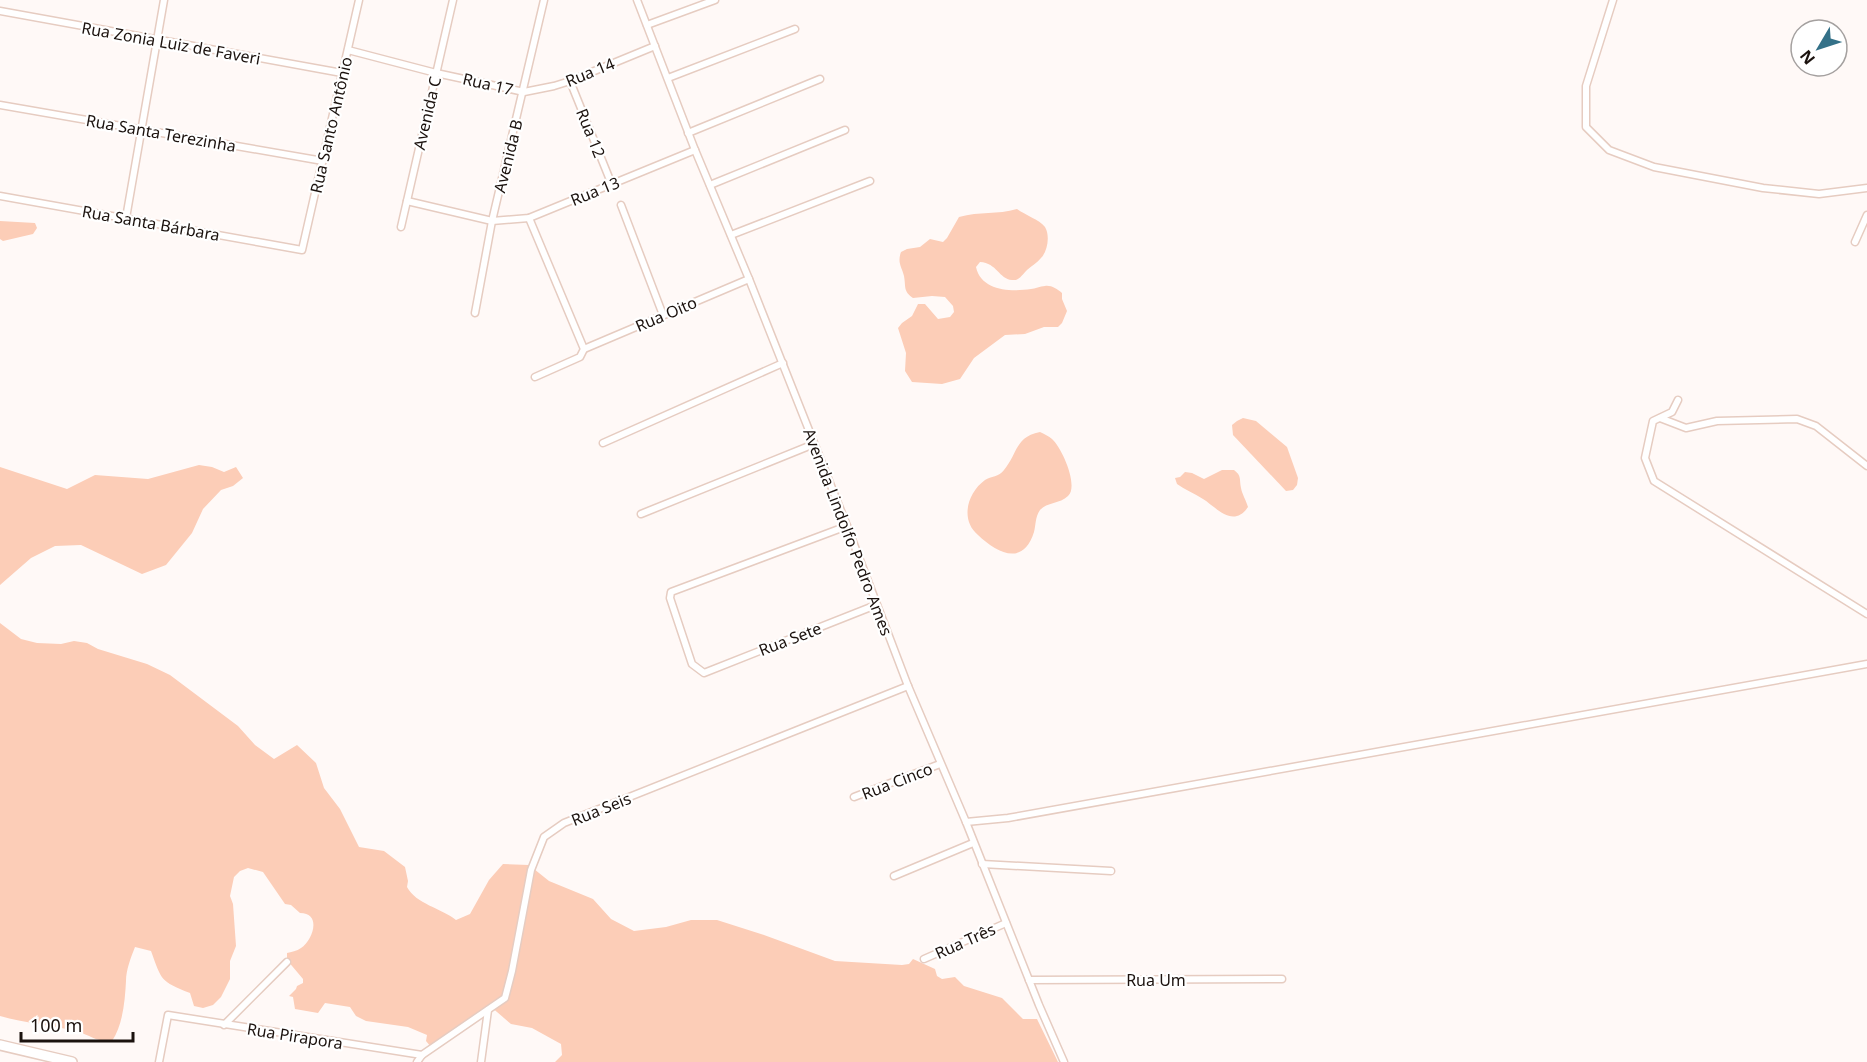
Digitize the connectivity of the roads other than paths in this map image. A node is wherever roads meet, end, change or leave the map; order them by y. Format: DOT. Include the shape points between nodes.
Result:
graph roads {
  1 [pos="164,0"];
  2 [pos="360,0"];
  3 [pos="453,0"];
  4 [pos="544,0"];
  5 [pos="637,0"];
  6 [pos="715,0"];
  7 [pos="1613,0"];
  8 [pos="0,12"];
  9 [pos="647,25"];
  10 [pos="795,28"];
  11 [pos="156,41"];
  12 [pos="655,46"];
  13 [pos="348,50"];
  14 [pos="342,73"];
  15 [pos="436,73"];
  16 [pos="668,78"];
  17 [pos="820,79"];
  18 [pos="570,81"];
  19 [pos="524,92"];
  20 [pos="0,105"];
  21 [pos="141,130"];
  22 [pos="845,130"];
  23 [pos="688,133"];
  24 [pos="695,150"];
  25 [pos="323,161"];
  26 [pos="870,181"];
  27 [pos="612,185"];
  28 [pos="710,185"];
  29 [pos="1867,188"];
  30 [pos="0,196"];
  31 [pos="407,201"];
  32 [pos="621,205"];
  33 [pos="1867,215"];
  34 [pos="126,218"];
  35 [pos="529,218"];
  36 [pos="492,221"];
  37 [pos="401,227"];
  38 [pos="731,235"];
  39 [pos="1855,242"];
  40 [pos="302,250"];
  41 [pos="749,279"];
  42 [pos="474,313"];
  43 [pos="663,315"];
  44 [pos="584,349"];
  45 [pos="783,363"];
  46 [pos="535,377"];
  47 [pos="1678,400"];
  48 [pos="1660,418"];
  49 [pos="603,443"];
  50 [pos="814,444"];
  51 [pos="1867,466"];
  52 [pos="641,514"];
  53 [pos="848,526"];
  54 [pos="876,605"];
  55 [pos="1867,614"];
  56 [pos="1867,664"];
  57 [pos="908,686"];
  58 [pos="940,764"];
  59 [pos="854,797"];
  60 [pos="966,822"];
  61 [pos="973,843"];
  62 [pos="982,864"];
  63 [pos="1111,871"];
  64 [pos="894,876"];
  65 [pos="1006,923"];
  66 [pos="924,959"];
  67 [pos="287,962"];
  68 [pos="1282,979"];
  69 [pos="1029,980"];
  70 [pos="488,1010"];
  71 [pos="224,1025"];
  72 [pos="0,1045"];
  73 [pos="422,1055"];
  74 [pos="72,1062"];
  75 [pos="159,1062"];
  76 [pos="417,1062"];
  77 [pos="481,1062"];
  78 [pos="1064,1062"];
  1 -- 11 [label="street"];
  2 -- 13 [label="street, Rua Santo Antônio"];
  3 -- 15 [label="street, Avenida C"];
  4 -- 19 [label="street, Avenida B"];
  5 -- 9 [label="street, Avenida Lindolfo Pedro Ames"];
  6 -- 9 [label="street"];
  7 -- 29 [label="street" via="1586,86 1586,127 1609,150 1654,167 1763,188 1819,194"];
  8 -- 11 [label="street, Rua Zonia Luiz de Faveri"];
  9 -- 12 [label="street, Avenida Lindolfo Pedro Ames"];
  10 -- 16 [label="street"];
  11 -- 14 [label="street, Rua Zonia Luiz de Faveri"];
  11 -- 21 [label="street"];
  12 -- 16 [label="street, Avenida Lindolfo Pedro Ames"];
  12 -- 18 [label="street, Rua 14"];
  13 -- 14 [label="street, Rua Santo Antônio"];
  13 -- 15 [label="street, Rua 17"];
  14 -- 25 [label="street, Rua Santo Antônio"];
  15 -- 19 [label="street, Rua 17"];
  15 -- 31 [label="street, Avenida C"];
  16 -- 23 [label="street, Avenida Lindolfo Pedro Ames"];
  17 -- 23 [label="street"];
  18 -- 19 [label="street, Rua 14"];
  18 -- 27 [label="street, Rua 12"];
  19 -- 36 [label="street, Avenida B"];
  20 -- 21 [label="street, Rua Santa Terezinha"];
  21 -- 25 [label="street, Rua Santa Terezinha"];
  21 -- 34 [label="street"];
  22 -- 28 [label="street"];
  23 -- 24 [label="street, Avenida Lindolfo Pedro Ames"];
  24 -- 27 [label="street, Rua 13"];
  24 -- 28 [label="street, Avenida Lindolfo Pedro Ames"];
  25 -- 40 [label="street, Rua Santo Antônio"];
  26 -- 38 [label="street"];
  27 -- 35 [label="street, Rua 13"];
  28 -- 38 [label="street, Avenida Lindolfo Pedro Ames"];
  30 -- 34 [label="street, Rua Santa Bárbara"];
  31 -- 36 [label="street, Rua 13"];
  31 -- 37 [label="street, Avenida C"];
  32 -- 43 [label="street"];
  33 -- 39 [label="street"];
  34 -- 40 [label="street, Rua Santa Bárbara"];
  35 -- 36 [label="street, Rua 13"];
  35 -- 44 [label="street"];
  36 -- 42 [label="street"];
  38 -- 41 [label="street, Avenida Lindolfo Pedro Ames"];
  41 -- 43 [label="street, Rua Oito"];
  41 -- 45 [label="street, Avenida Lindolfo Pedro Ames"];
  43 -- 44 [label="street, Rua Oito"];
  44 -- 46 [label="street, Rua Oito" via="580,357"];
  45 -- 49 [label="street"];
  45 -- 50 [label="street, Avenida Lindolfo Pedro Ames"];
  47 -- 48 [label="street" via="1672,412"];
  48 -- 51 [label="street" via="1686,429 1717,420 1797,419 1816,426"];
  48 -- 55 [label="street" via="1653,421 1645,458 1654,481"];
  50 -- 52 [label="street"];
  50 -- 53 [label="street, Avenida Lindolfo Pedro Ames"];
  53 -- 54 [label="street, Avenida Lindolfo Pedro Ames"];
  53 -- 54 [label="street, Rua Sete" via="671,592 693,664 704,673"];
  54 -- 57 [label="street, Avenida Lindolfo Pedro Ames"];
  56 -- 60 [label="street" via="1008,818"];
  57 -- 58 [label="street, Avenida Lindolfo Pedro Ames"];
  57 -- 70 [label="street, Rua Seis" via="564,824 544,837 531,870 505,998"];
  58 -- 59 [label="street, Rua Cinco"];
  58 -- 60 [label="street, Avenida Lindolfo Pedro Ames"];
  60 -- 61 [label="street, Avenida Lindolfo Pedro Ames"];
  61 -- 62 [label="street, Avenida Lindolfo Pedro Ames"];
  61 -- 64 [label="street"];
  62 -- 63 [label="street"];
  62 -- 65 [label="street, Avenida Lindolfo Pedro Ames"];
  65 -- 66 [label="street, Rua Três"];
  65 -- 69 [label="street, Avenida Lindolfo Pedro Ames"];
  67 -- 71 [label="street"];
  68 -- 69 [label="street, Rua Um"];
  69 -- 78 [label="street, Avenida Lindolfo Pedro Ames"];
  70 -- 73 [label="street, Rua Seis"];
  70 -- 77 [label="street"];
  71 -- 73 [label="street, Rua Pirapora"];
  71 -- 75 [label="street, Rua Pirapora" via="168,1015"];
  72 -- 74 [label="street"];
  73 -- 76 [label="street"];
}
